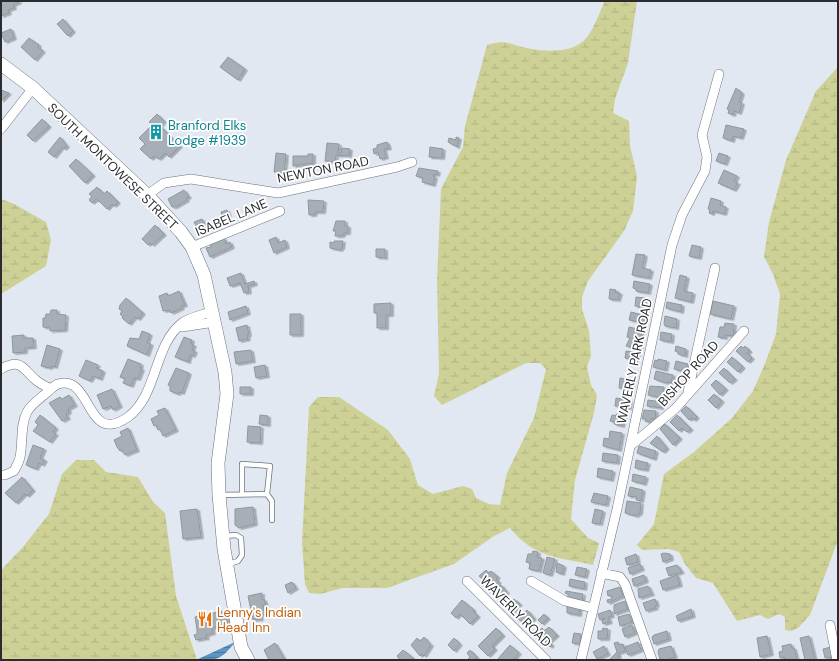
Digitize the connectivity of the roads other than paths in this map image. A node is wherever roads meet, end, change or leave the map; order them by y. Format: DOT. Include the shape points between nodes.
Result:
graph roads {
  1 [pos="1,64"];
  2 [pos="719,74"];
  3 [pos="33,88"];
  4 [pos="1,129"];
  5 [pos="412,162"];
  6 [pos="147,195"];
  7 [pos="280,211"];
  8 [pos="192,247"];
  9 [pos="715,268"];
  10 [pos="214,317"];
  11 [pos="744,330"];
  12 [pos="1,369"];
  13 [pos="51,389"];
  14 [pos="688,393"];
  15 [pos="630,446"];
  16 [pos="1,475"];
  17 [pos="242,494"];
  18 [pos="267,494"];
  19 [pos="219,495"];
  20 [pos="272,520"];
  21 [pos="601,573"];
  22 [pos="467,580"];
  23 [pos="531,580"];
  24 [pos="593,608"];
  25 [pos="830,625"];
  26 [pos="248,660"];
  27 [pos="546,660"];
  28 [pos="581,660"];
  29 [pos="652,660"];
  30 [pos="837,660"];
  1 -- 3 [label="main road, SOUTH MONTOWESE STREET"];
  2 -- 15 [label="street, WAVERLY PARK ROAD" via="702,135 707,157 705,171 682,215 672,245"];
  3 -- 4 [label="street"];
  3 -- 6 [label="main road, SOUTH MONTOWESE STREET"];
  5 -- 6 [label="street, NEWTON ROAD" via="278,193 191,179 164,183"];
  6 -- 8 [label="main road, SOUTH MONTOWESE STREET"];
  7 -- 8 [label="street, ISABEL LANE"];
  8 -- 10 [label="main road, SOUTH MONTOWESE STREET" via="204,275"];
  9 -- 14 [label="street"];
  10 -- 13 [label="street" via="192,318 178,327 167,344 144,399 127,417 113,424 100,422 76,387 68,383 57,384"];
  10 -- 19 [label="main road, SOUTH MONTOWESE STREET" via="226,372 227,394 218,463"];
  11 -- 14 [label="street, BISHOP ROAD"];
  12 -- 13 [label="street" via="9,364 23,366 37,381"];
  13 -- 16 [label="street" via="27,411 20,458 14,471"];
  14 -- 15 [label="street, BISHOP ROAD" via="675,410"];
  15 -- 21 [label="street, WAVERLY PARK ROAD"];
  17 -- 18 [label="lane"];
  17 -- 18 [label="lane" via="242,464 270,466"];
  17 -- 19 [label="lane"];
  18 -- 20 [label="lane" via="272,501"];
  19 -- 26 [label="main road, SOUTH MONTOWESE STREET" via="227,565 240,641"];
  21 -- 24 [label="street, WAVERLY PARK ROAD"];
  21 -- 29 [label="street" via="620,577 625,584"];
  22 -- 27 [label="street, WAVERLY ROAD"];
  23 -- 24 [label="street" via="565,601"];
  24 -- 28 [label="street, WAVERLY PARK ROAD"];
  25 -- 30 [label="street"];
}
